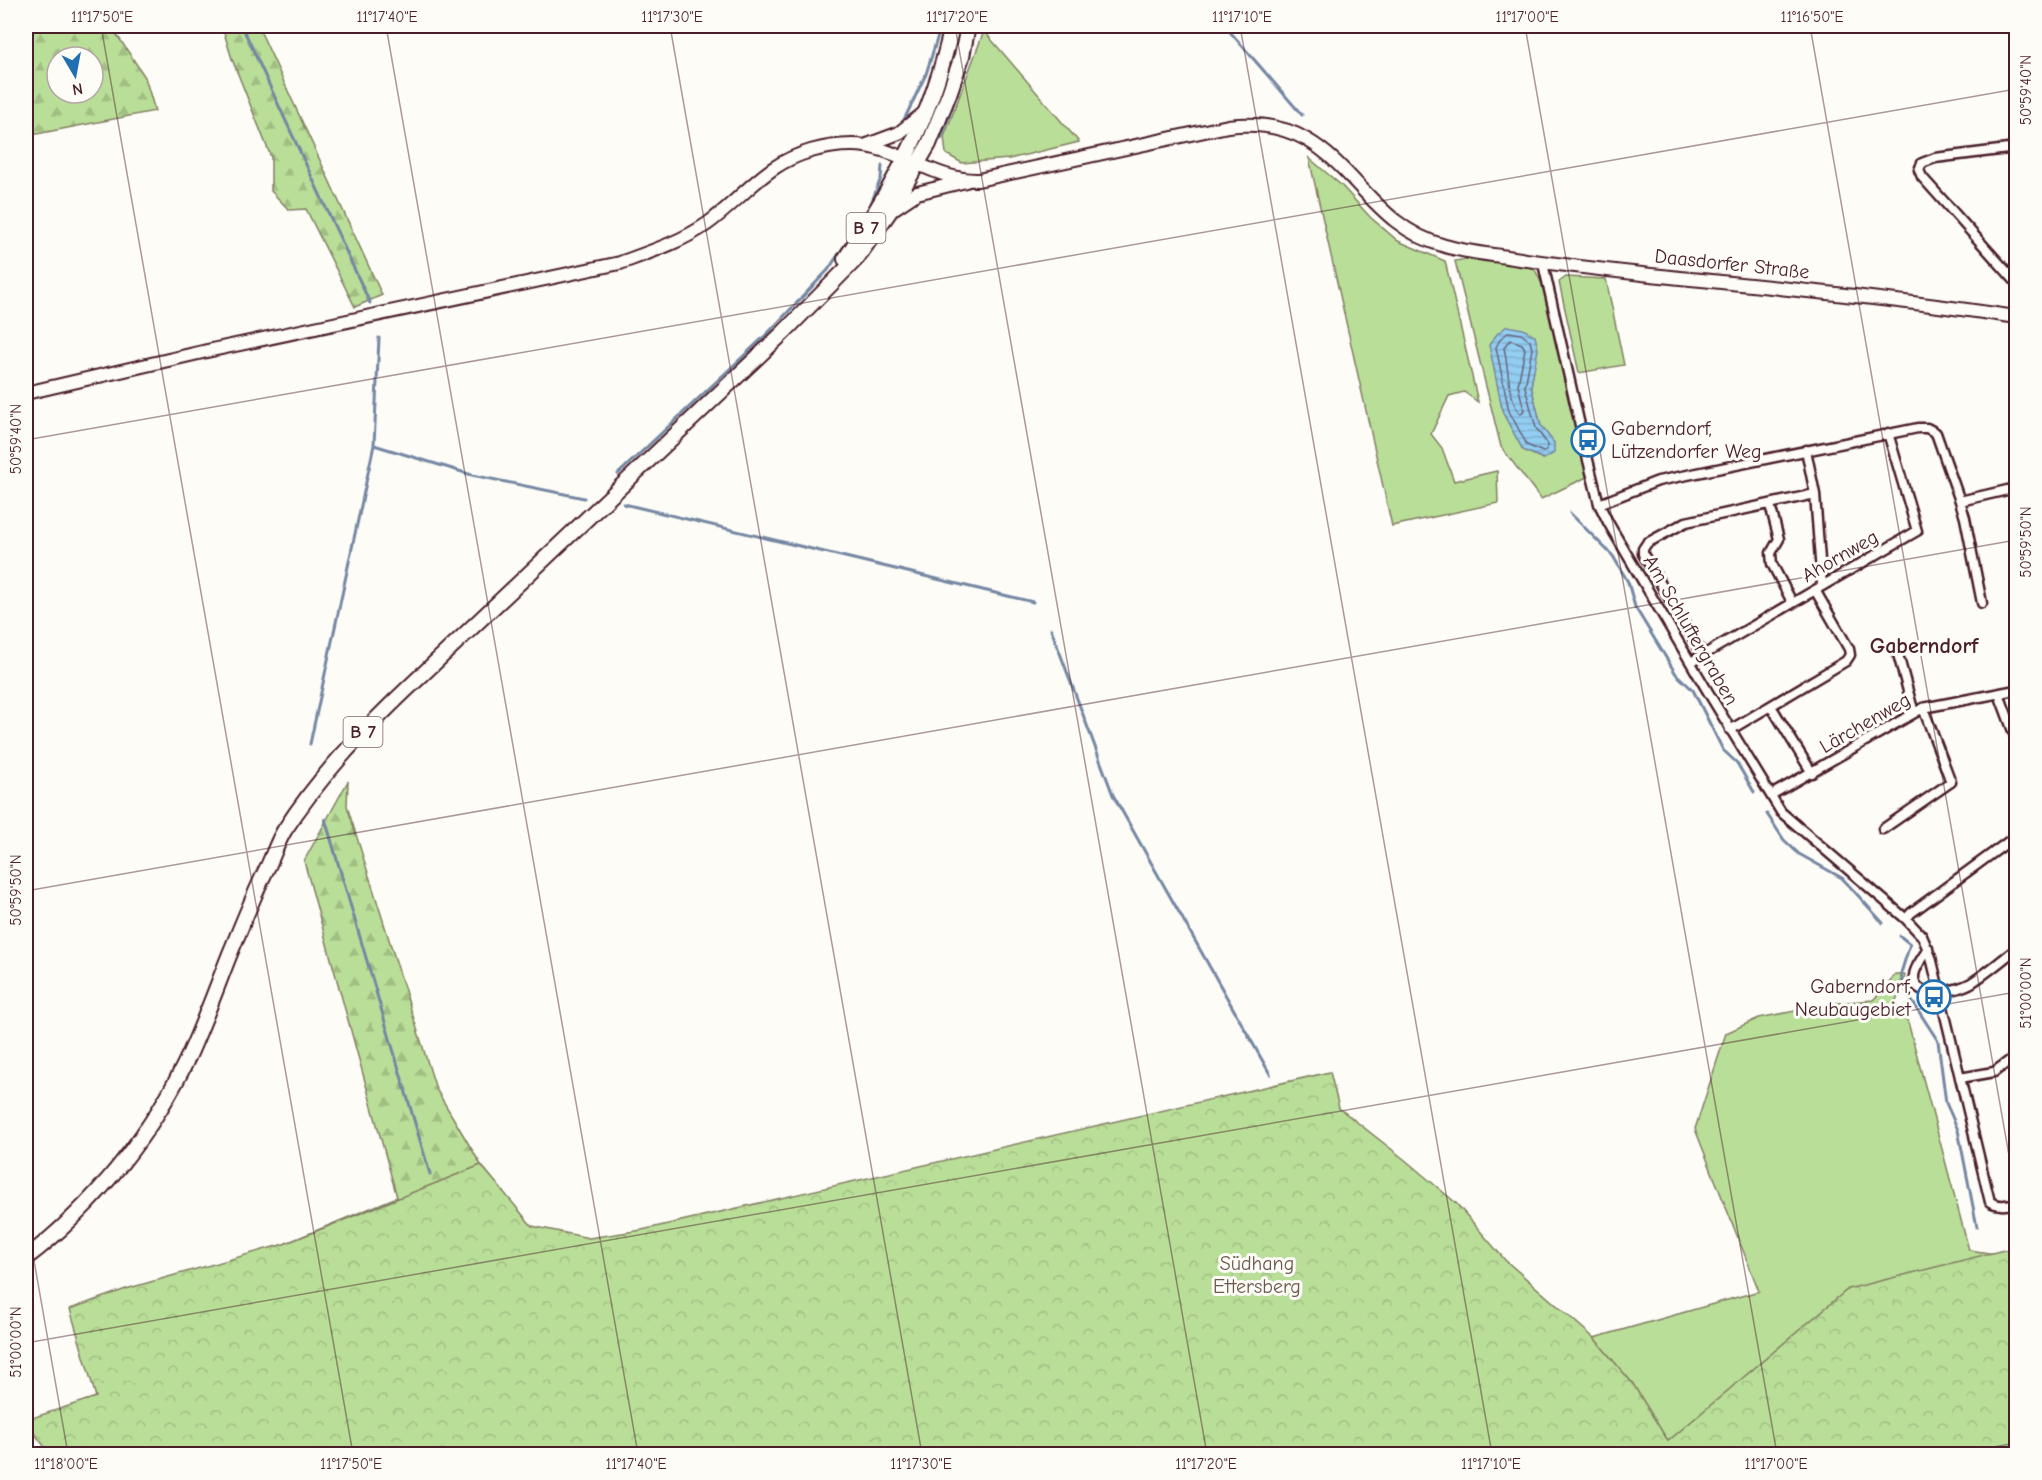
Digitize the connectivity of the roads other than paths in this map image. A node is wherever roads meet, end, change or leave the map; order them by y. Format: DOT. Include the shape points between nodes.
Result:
graph roads {
  1 [pos="952,26"];
  2 [pos="968,26"];
  3 [pos="927,110"];
  4 [pos="865,145"];
  5 [pos="2016,148"];
  6 [pos="913,160"];
  7 [pos="969,180"];
  8 [pos="890,211"];
  9 [pos="1544,262"];
  10 [pos="2016,282"];
  11 [pos="820,295"];
  12 [pos="2016,317"];
  13 [pos="26,393"];
  14 [pos="1888,433"];
  15 [pos="1806,450"];
  16 [pos="2016,488"];
  17 [pos="1815,494"];
  18 [pos="1960,501"];
  19 [pos="1599,504"];
  20 [pos="1770,504"];
  21 [pos="1819,588"];
  22 [pos="1792,602"];
  23 [pos="1982,603"];
  24 [pos="1896,647"];
  25 [pos="1703,655"];
  26 [pos="1691,662"];
  27 [pos="2016,690"];
  28 [pos="1999,694"];
  29 [pos="1771,706"];
  30 [pos="1923,708"];
  31 [pos="1914,712"];
  32 [pos="1730,730"];
  33 [pos="2016,739"];
  34 [pos="1812,773"];
  35 [pos="1771,795"];
  36 [pos="1883,829"];
  37 [pos="2016,836"];
  38 [pos="1906,919"];
  39 [pos="1928,948"];
  40 [pos="2016,949"];
  41 [pos="1939,993"];
  42 [pos="2016,1056"];
  43 [pos="1960,1078"];
  44 [pos="2016,1203"];
  45 [pos="26,1258"];
  46 [pos="26,1443"];
  47 [pos="32,1455"];
  1 -- 3 [label="main road, B 7"];
  2 -- 6 [label="main road, B 7" via="940,120"];
  3 -- 4 [label="street" via="899,133"];
  3 -- 6 [label="main road, B 7"];
  4 -- 6 [label="street"];
  4 -- 13 [label="street" via="832,146 796,156 774,168 708,224 660,249 620,263"];
  5 -- 10 [label="street" via="1935,158 1922,163 1919,170"];
  6 -- 7 [label="street"];
  6 -- 8 [label="main road, B 7"];
  6 -- 11 [label="main road, B 7"];
  7 -- 8 [label="street, Daasdorfer Straße" via="917,193"];
  7 -- 9 [label="street, Daasdorfer Straße" via="1228,126 1265,125 1310,140 1333,158 1382,211 1418,235 1443,246"];
  8 -- 11 [label="main road, B 7" via="857,258"];
  9 -- 12 [label="street, Daasdorfer Straße"];
  9 -- 19 [label="street, Am Schluftergraben"];
  11 -- 45 [label="main road, B 7" via="406,690 321,780 283,833 189,1055 164,1101 98,1191"];
  14 -- 15 [label="street"];
  14 -- 18 [label="street" via="1918,428 1936,433"];
  14 -- 21 [label="street, Ahornweg" via="1917,531"];
  15 -- 17 [label="street"];
  15 -- 19 [label="street" via="1658,481"];
  16 -- 18 [label="street"];
  17 -- 20 [label="street"];
  17 -- 21 [label="street"];
  18 -- 23 [label="street"];
  19 -- 26 [label="street, Am Schluftergraben"];
  20 -- 22 [label="street" via="1779,540 1771,553 1772,564"];
  20 -- 25 [label="street" via="1686,522 1643,549"];
  21 -- 22 [label="street, Ahornweg"];
  21 -- 29 [label="street" via="1850,655"];
  22 -- 25 [label="street, Ahornweg"];
  24 -- 31 [label="street"];
  25 -- 26 [label="street, Ahornweg"];
  26 -- 32 [label="street, Am Schluftergraben"];
  27 -- 28 [label="street, Lärchenweg"];
  28 -- 30 [label="street, Lärchenweg"];
  28 -- 33 [label="street"];
  29 -- 32 [label="street"];
  29 -- 34 [label="street"];
  30 -- 31 [label="street, Lärchenweg"];
  30 -- 36 [label="street" via="1951,782"];
  31 -- 34 [label="street, Lärchenweg"];
  32 -- 35 [label="street, Am Schluftergraben"];
  34 -- 35 [label="street, Lärchenweg"];
  35 -- 38 [label="street, Am Schluftergraben" via="1793,824"];
  37 -- 38 [label="street"];
  38 -- 39 [label="street, Am Schluftergraben"];
  39 -- 41 [label="street, Am Schluftergraben"];
  39 -- 41 [label="street" via="1914,978 1925,991"];
  40 -- 41 [label="street" via="1970,984"];
  41 -- 43 [label="street, Am Schluftergraben"];
  42 -- 43 [label="street" via="1994,1072"];
  43 -- 44 [label="street, Am Schluftergraben" via="1990,1202 2004,1206"];
  46 -- 47 [label="street"];
}
